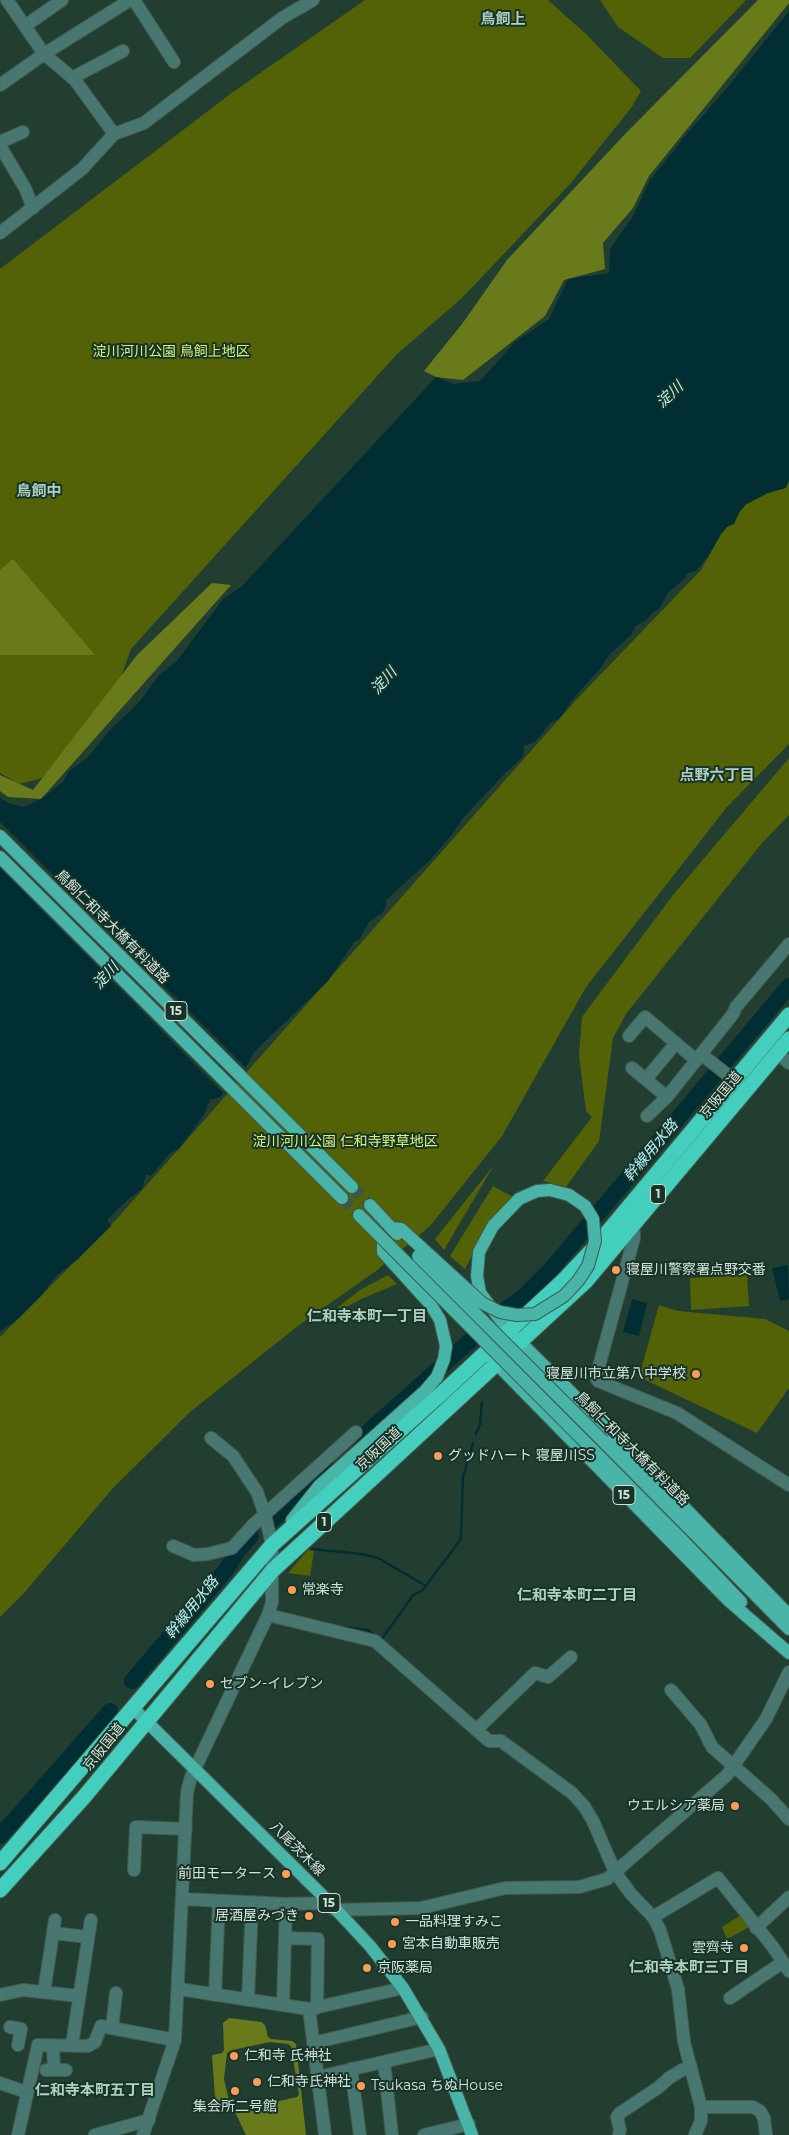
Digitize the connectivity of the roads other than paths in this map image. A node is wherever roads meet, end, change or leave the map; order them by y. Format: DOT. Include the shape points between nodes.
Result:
graph roads {
  1 [pos="6,0"];
  2 [pos="62,0"];
  3 [pos="132,0"];
  4 [pos="314,0"];
  5 [pos="25,26"];
  6 [pos="123,51"];
  7 [pos="44,54"];
  8 [pos="174,62"];
  9 [pos="72,78"];
  10 [pos="0,85"];
  11 [pos="144,123"];
  12 [pos="23,132"];
  13 [pos="114,134"];
  14 [pos="0,144"];
  15 [pos="82,169"];
  16 [pos="33,208"];
  17 [pos="0,233"];
  18 [pos="0,836"];
  19 [pos="0,857"];
  20 [pos="789,944"];
  21 [pos="789,1015"];
  22 [pos="629,1036"];
  23 [pos="789,1039"];
  24 [pos="676,1043"];
  25 [pos="699,1057"];
  26 [pos="783,1058"];
  27 [pos="632,1068"];
  28 [pos="730,1077"];
  29 [pos="646,1079"];
  30 [pos="667,1097"];
  31 [pos="647,1116"];
  32 [pos="352,1187"];
  33 [pos="342,1198"];
  34 [pos="370,1205"];
  35 [pos="360,1215"];
  36 [pos="633,1224"];
  37 [pos="391,1228"];
  38 [pos="383,1239"];
  39 [pos="508,1331"];
  40 [pos="520,1342"];
  41 [pos="485,1352"];
  42 [pos="497,1364"];
  43 [pos="356,1432"];
  44 [pos="210,1438"];
  45 [pos="339,1449"];
  46 [pos="349,1459"];
  47 [pos="789,1485"];
  48 [pos="265,1515"];
  49 [pos="272,1545"];
  50 [pos="174,1546"];
  51 [pos="272,1571"];
  52 [pos="268,1615"];
  53 [pos="789,1615"];
  54 [pos="789,1629"];
  55 [pos="767,1632"];
  56 [pos="789,1653"];
  57 [pos="571,1656"];
  58 [pos="789,1672"];
  59 [pos="672,1690"];
  60 [pos="133,1708"];
  61 [pos="147,1720"];
  62 [pos="476,1730"];
  63 [pos="733,1766"];
  64 [pos="196,1768"];
  65 [pos="789,1819"];
  66 [pos="186,1829"];
  67 [pos="0,1863"];
  68 [pos="134,1870"];
  69 [pos="615,1872"];
  70 [pos="0,1890"];
  71 [pos="789,1897"];
  72 [pos="183,1899"];
  73 [pos="219,1901"];
  74 [pos="252,1902"];
  75 [pos="286,1904"];
  76 [pos="332,1907"];
  77 [pos="653,1918"];
  78 [pos="91,1920"];
  79 [pos="756,1928"];
  80 [pos="88,1938"];
  81 [pos="285,1938"];
  82 [pos="786,1967"];
  83 [pos="404,1988"];
  84 [pos="179,1989"];
  85 [pos="44,1992"];
  86 [pos="116,1993"];
  87 [pos="0,1995"];
  88 [pos="215,1995"];
  89 [pos="79,1996"];
  90 [pos="730,1998"];
  91 [pos="248,2000"];
  92 [pos="282,2005"];
  93 [pos="313,2008"];
  94 [pos="422,2017"];
  95 [pos="10,2027"];
  96 [pos="112,2028"];
  97 [pos="175,2040"];
  98 [pos="313,2043"];
  99 [pos="38,2045"];
  100 [pos="72,2045"];
  101 [pos="53,2046"];
  102 [pos="439,2049"];
  103 [pos="384,2062"];
  104 [pos="690,2068"];
  105 [pos="351,2069"];
  106 [pos="55,2070"];
  107 [pos="318,2077"];
  108 [pos="0,2083"];
  109 [pos="26,2092"];
  110 [pos="701,2107"];
  111 [pos="149,2120"];
  112 [pos="470,2130"];
  113 [pos="18,2135"];
  114 [pos="95,2135"];
  115 [pos="143,2135"];
  116 [pos="325,2135"];
  117 [pos="360,2135"];
  118 [pos="392,2135"];
  119 [pos="424,2135"];
  120 [pos="619,2135"];
  121 [pos="695,2135"];
  122 [pos="766,2135"];
  1 -- 5 [label="street"];
  2 -- 5 [label="street"];
  3 -- 7 [label="street"];
  3 -- 8 [label="street"];
  4 -- 11 [label="street" via="282,18"];
  5 -- 7 [label="street"];
  6 -- 9 [label="street"];
  7 -- 9 [label="street"];
  7 -- 10 [label="street"];
  9 -- 13 [label="street"];
  11 -- 13 [label="street"];
  11 -- 15 [label="street"];
  12 -- 14 [label="street"];
  13 -- 15 [label="street"];
  14 -- 16 [label="street"];
  15 -- 16 [label="street"];
  16 -- 17 [label="street"];
  18 -- 32 [label="main road, 鳥飼仁和寺大橋有料道路 / 15"];
  19 -- 33 [label="main road, 15"];
  20 -- 25 [label="street"];
  21 -- 28 [label="highway, 京阪国道 / 1"];
  22 -- 24 [label="street" via="645,1017"];
  23 -- 26 [label="highway, 京阪国道 / 1"];
  24 -- 25 [label="street"];
  24 -- 29 [label="street"];
  25 -- 28 [label="street" via="715,1064"];
  25 -- 30 [label="street"];
  26 -- 36 [label="highway, 京阪国道 / 1"];
  27 -- 29 [label="street"];
  28 -- 39 [label="highway, 京阪国道 / 1" via="596,1246"];
  29 -- 30 [label="street"];
  30 -- 31 [label="street"];
  34 -- 37 [label="main road, 鳥飼仁和寺大橋有料道路 / 15, bridge"];
  35 -- 38 [label="main road, 鳥飼仁和寺大橋有料道路 / 15, bridge"];
  36 -- 40 [label="highway, 京阪国道 / 1" via="586,1281"];
  36 -- 47 [label="street" via="634,1238 596,1377 598,1381 677,1413"];
  37 -- 39 [label="main road, 15, bridge" via="401,1229 482,1303 500,1312 535,1314 564,1296 588,1266 596,1241 593,1219 585,1206 569,1195 550,1190 537,1191 519,1199 493,1226 480,1252 477,1276 480,1294"];
  37 -- 54 [label="main road, 鳥飼仁和寺大橋有料道路 / 15, bridge"];
  38 -- 46 [label="main road" via="383,1252 431,1305 440,1320 446,1346 444,1359 437,1377 425,1391"];
  38 -- 55 [label="main road, 鳥飼仁和寺大橋有料道路 / 15, bridge" via="684,1542"];
  39 -- 40 [label="main road, 15"];
  39 -- 41 [label="highway, 京阪国道 / 1"];
  40 -- 42 [label="highway, 京阪国道 / 1"];
  40 -- 53 [label="main road, 15"];
  41 -- 42 [label="main road, 15"];
  41 -- 49 [label="highway, 京阪国道 / 1"];
  42 -- 51 [label="highway, 京阪国道 / 1"];
  42 -- 55 [label="main road, 15" via="729,1601"];
  43 -- 45 [label="street"];
  44 -- 48 [label="street" via="232,1456 246,1474"];
  45 -- 46 [label="street"];
  45 -- 48 [label="street"];
  46 -- 49 [label="main road" via="320,1486"];
  48 -- 49 [label="street"];
  48 -- 50 [label="street" via="232,1548 194,1555"];
  49 -- 51 [label="street"];
  49 -- 60 [label="highway, 京阪国道 / 1"];
  51 -- 52 [label="street" via="272,1602"];
  51 -- 61 [label="highway, 京阪国道 / 1"];
  52 -- 62 [label="street" via="375,1641"];
  52 -- 64 [label="street"];
  55 -- 56 [label="main road, 15"];
  57 -- 62 [label="street" via="548,1677 535,1673"];
  58 -- 63 [label="street" via="766,1719"];
  59 -- 63 [label="street" via="700,1725 712,1747"];
  60 -- 61 [label="main road, 八尾茨木線 / 15"];
  60 -- 67 [label="highway, 京阪国道 / 1"];
  61 -- 64 [label="main road, 八尾茨木線 / 15"];
  61 -- 70 [label="highway, 京阪国道 / 1" via="84,1797"];
  62 -- 69 [label="street" via="489,1741 501,1741 572,1792 593,1821"];
  63 -- 65 [label="street"];
  63 -- 69 [label="street"];
  64 -- 66 [label="street" via="188,1792"];
  64 -- 76 [label="main road, 八尾茨木線 / 15"];
  66 -- 68 [label="street" via="136,1827"];
  66 -- 72 [label="street"];
  69 -- 76 [label="street" via="607,1879 579,1887 505,1888 421,1908"];
  69 -- 77 [label="street"];
  71 -- 79 [label="street"];
  72 -- 73 [label="street"];
  72 -- 84 [label="street"];
  73 -- 74 [label="street"];
  73 -- 88 [label="street"];
  74 -- 75 [label="street"];
  74 -- 91 [label="street"];
  75 -- 76 [label="street"];
  75 -- 81 [label="street"];
  76 -- 83 [label="main road, 八尾茨木線 / 15"];
  77 -- 79 [label="street" via="718,1878"];
  77 -- 104 [label="street" via="660,1930 678,1989"];
  78 -- 80 [label="street"];
  79 -- 82 [label="street" via="774,1947"];
  80 -- 85 [label="street" via="54,1926"];
  80 -- 89 [label="street"];
  81 -- 92 [label="street"];
  81 -- 93 [label="street" via="318,1939"];
  82 -- 90 [label="street"];
  83 -- 93 [label="street"];
  83 -- 94 [label="main road, 八尾茨木線 / 15"];
  84 -- 88 [label="street"];
  84 -- 97 [label="street"];
  85 -- 87 [label="street" via="23,1990"];
  85 -- 89 [label="street"];
  86 -- 96 [label="street"];
  88 -- 91 [label="street"];
  89 -- 100 [label="street"];
  91 -- 92 [label="street"];
  92 -- 93 [label="street"];
  93 -- 98 [label="street"];
  94 -- 98 [label="street"];
  94 -- 102 [label="main road, 八尾茨木線 / 15"];
  95 -- 99 [label="street" via="21,2029 18,2043"];
  96 -- 97 [label="street"];
  96 -- 100 [label="street" via="101,2026 95,2042 88,2046"];
  97 -- 111 [label="street"];
  98 -- 107 [label="street"];
  99 -- 101 [label="street"];
  99 -- 109 [label="street"];
  100 -- 101 [label="street"];
  101 -- 106 [label="street"];
  102 -- 103 [label="street"];
  102 -- 112 [label="main road, 八尾茨木線 / 15"];
  103 -- 105 [label="street"];
  103 -- 118 [label="street"];
  104 -- 110 [label="street"];
  104 -- 120 [label="street" via="669,2078 659,2088 620,2112 617,2117"];
  105 -- 107 [label="street"];
  105 -- 117 [label="street"];
  107 -- 116 [label="street"];
  108 -- 109 [label="street"];
  109 -- 113 [label="street"];
  110 -- 121 [label="street" via="701,2121"];
  110 -- 122 [label="street" via="753,2107 764,2118"];
  111 -- 114 [label="street"];
  111 -- 115 [label="street"];
  112 -- 119 [label="street"];
}
